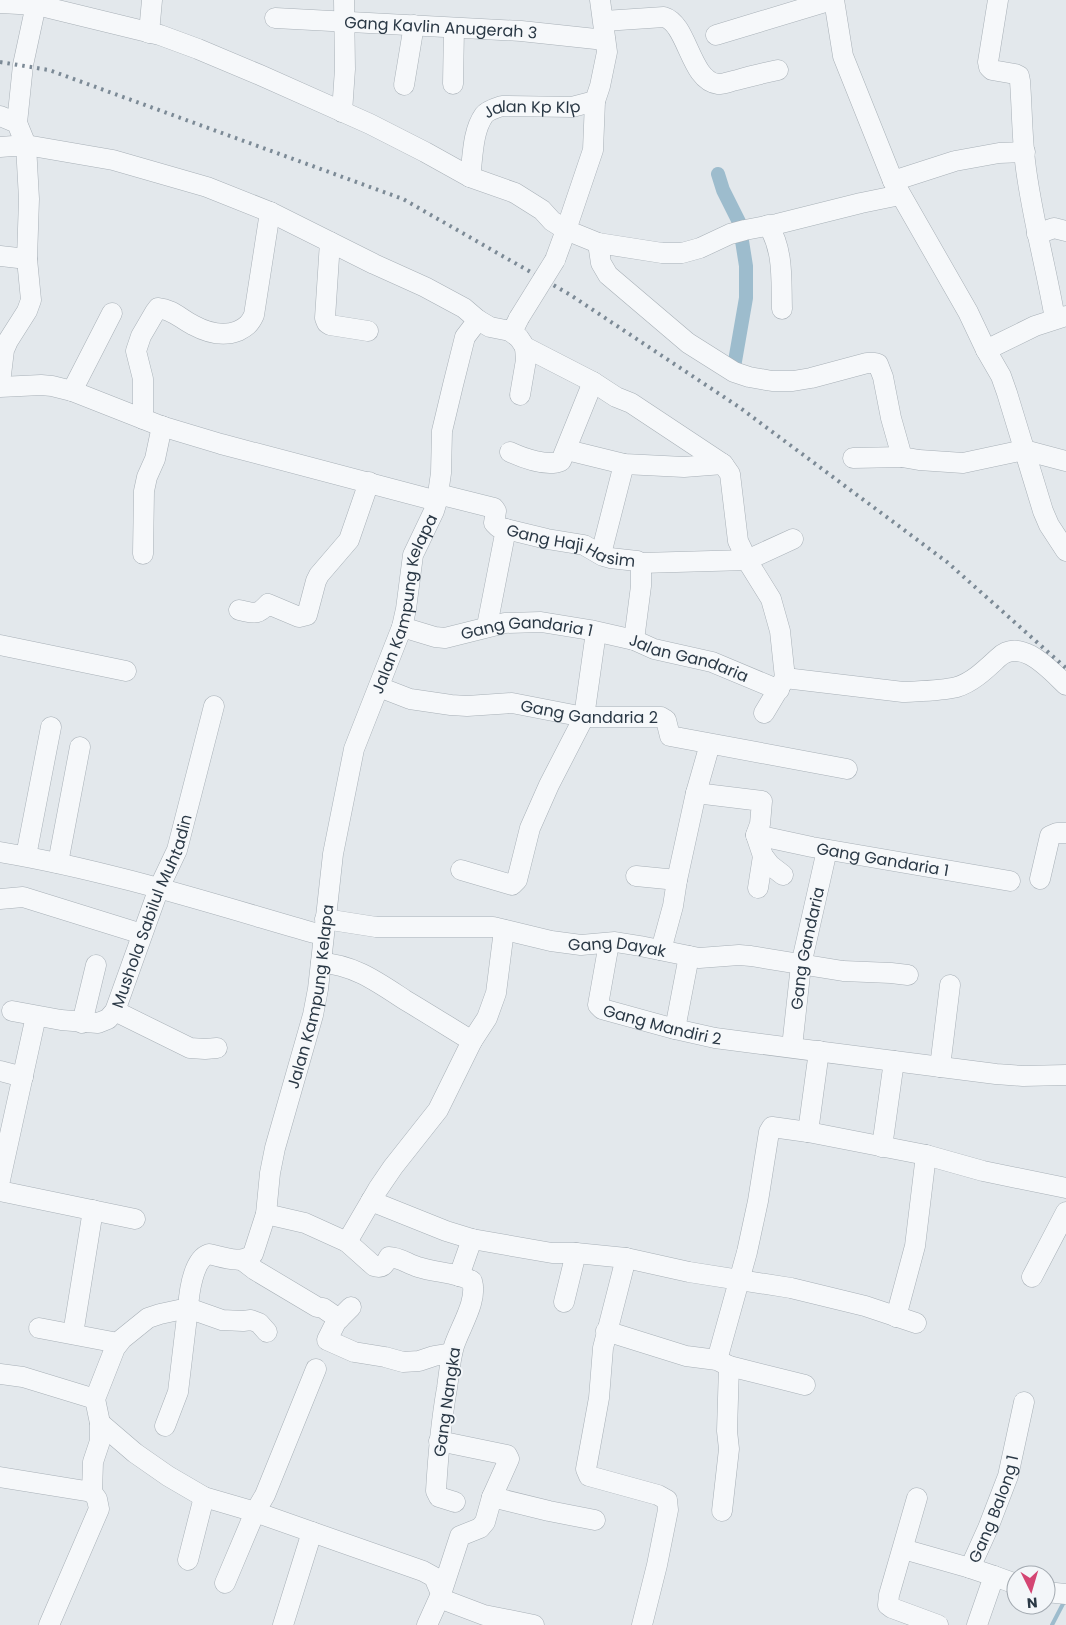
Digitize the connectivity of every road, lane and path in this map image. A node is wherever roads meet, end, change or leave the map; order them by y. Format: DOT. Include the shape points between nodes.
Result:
graph roads {
  1 [pos="152,0"];
  2 [pos="344,0"];
  3 [pos="600,0"];
  4 [pos="833,0"];
  5 [pos="998,0"];
  6 [pos="0,3"];
  7 [pos="37,3"];
  8 [pos="275,18"];
  9 [pos="344,23"];
  10 [pos="414,25"];
  11 [pos="454,28"];
  12 [pos="605,30"];
  13 [pos="149,33"];
  14 [pos="716,35"];
  15 [pos="778,70"];
  16 [pos="453,84"];
  17 [pos="404,85"];
  18 [pos="595,101"];
  19 [pos="342,112"];
  20 [pos="8,119"];
  21 [pos="26,145"];
  22 [pos="0,147"];
  23 [pos="1025,152"];
  24 [pos="470,177"];
  25 [pos="897,188"];
  26 [pos="270,212"];
  27 [pos="768,226"];
  28 [pos="566,230"];
  29 [pos="1066,231"];
  30 [pos="1037,234"];
  31 [pos="330,242"];
  32 [pos="598,243"];
  33 [pos="0,256"];
  34 [pos="26,259"];
  35 [pos="782,308"];
  36 [pos="112,313"];
  37 [pos="1060,318"];
  38 [pos="478,320"];
  39 [pos="515,325"];
  40 [pos="368,331"];
  41 [pos="525,347"];
  42 [pos="986,350"];
  43 [pos="0,382"];
  44 [pos="593,382"];
  45 [pos="0,387"];
  46 [pos="72,391"];
  47 [pos="520,394"];
  48 [pos="143,418"];
  49 [pos="162,426"];
  50 [pos="567,450"];
  51 [pos="1024,450"];
  52 [pos="510,452"];
  53 [pos="853,458"];
  54 [pos="902,458"];
  55 [pos="1066,461"];
  56 [pos="624,464"];
  57 [pos="722,464"];
  58 [pos="369,482"];
  59 [pos="438,498"];
  60 [pos="506,529"];
  61 [pos="793,540"];
  62 [pos="1066,551"];
  63 [pos="143,554"];
  64 [pos="601,554"];
  65 [pos="747,560"];
  66 [pos="641,563"];
  67 [pos="239,610"];
  68 [pos="487,626"];
  69 [pos="402,627"];
  70 [pos="596,632"];
  71 [pos="634,640"];
  72 [pos="0,645"];
  73 [pos="126,671"];
  74 [pos="782,684"];
  75 [pos="1066,685"];
  76 [pos="379,687"];
  77 [pos="214,706"];
  78 [pos="764,713"];
  79 [pos="584,717"];
  80 [pos="50,727"];
  81 [pos="710,744"];
  82 [pos="80,747"];
  83 [pos="847,769"];
  84 [pos="696,794"];
  85 [pos="1066,833"];
  86 [pos="756,835"];
  87 [pos="827,850"];
  88 [pos="0,852"];
  89 [pos="26,856"];
  90 [pos="763,856"];
  91 [pos="58,863"];
  92 [pos="461,870"];
  93 [pos="783,875"];
  94 [pos="636,876"];
  95 [pos="1040,879"];
  96 [pos="677,880"];
  97 [pos="1010,881"];
  98 [pos="159,888"];
  99 [pos="758,888"];
  100 [pos="0,899"];
  101 [pos="324,926"];
  102 [pos="504,930"];
  103 [pos="142,934"];
  104 [pos="610,943"];
  105 [pos="661,950"];
  106 [pos="689,956"];
  107 [pos="321,963"];
  108 [pos="96,965"];
  109 [pos="801,965"];
  110 [pos="908,976"];
  111 [pos="950,985"];
  112 [pos="12,1011"];
  113 [pos="115,1011"];
  114 [pos="36,1016"];
  115 [pos="82,1022"];
  116 [pos="675,1029"];
  117 [pos="472,1041"];
  118 [pos="792,1047"];
  119 [pos="217,1048"];
  120 [pos="819,1051"];
  121 [pos="894,1061"];
  122 [pos="940,1067"];
  123 [pos="0,1071"];
  124 [pos="1066,1074"];
  125 [pos="23,1077"];
  126 [pos="808,1132"];
  127 [pos="882,1147"];
  128 [pos="926,1155"];
  129 [pos="0,1180"];
  130 [pos="1066,1188"];
  131 [pos="0,1191"];
  132 [pos="371,1202"];
  133 [pos="93,1210"];
  134 [pos="1066,1212"];
  135 [pos="266,1214"];
  136 [pos="135,1219"];
  137 [pos="472,1239"];
  138 [pos="347,1242"];
  139 [pos="576,1253"];
  140 [pos="626,1258"];
  141 [pos="242,1260"];
  142 [pos="459,1276"];
  143 [pos="1032,1277"];
  144 [pos="740,1280"];
  145 [pos="564,1302"];
  146 [pos="188,1308"];
  147 [pos="896,1316"];
  148 [pos="916,1323"];
  149 [pos="39,1328"];
  150 [pos="606,1331"];
  151 [pos="267,1332"];
  152 [pos="73,1334"];
  153 [pos="118,1343"];
  154 [pos="452,1353"];
  155 [pos="723,1363"];
  156 [pos="316,1369"];
  157 [pos="0,1374"];
  158 [pos="804,1385"];
  159 [pos="95,1399"];
  160 [pos="1024,1402"];
  161 [pos="100,1423"];
  162 [pos="165,1426"];
  163 [pos="439,1441"];
  164 [pos="0,1477"];
  165 [pos="92,1492"];
  166 [pos="204,1497"];
  167 [pos="492,1497"];
  168 [pos="917,1498"];
  169 [pos="455,1502"];
  170 [pos="722,1511"];
  171 [pos="255,1512"];
  172 [pos="594,1520"];
  173 [pos="312,1532"];
  174 [pos="903,1550"];
  175 [pos="188,1560"];
  176 [pos="970,1568"];
  177 [pos="994,1576"];
  178 [pos="1006,1580"];
  179 [pos="224,1583"];
  180 [pos="441,1594"];
  181 [pos="894,1617"];
  182 [pos="482,1620"];
  183 [pos="50,1625"];
  184 [pos="283,1625"];
  185 [pos="427,1625"];
  186 [pos="534,1625"];
  187 [pos="642,1625"];
  188 [pos="938,1625"];
  189 [pos="977,1625"];
  1 -- 13 [label="street"];
  2 -- 9 [label="street"];
  3 -- 12 [label="street, Jalan Kp Klp"];
  4 -- 14 [label="street"];
  4 -- 25 [label="street" via="843,56"];
  5 -- 23 [label="street" via="988,62 992,70 1018,76"];
  6 -- 7 [label="street"];
  7 -- 13 [label="street"];
  7 -- 20 [label="street"];
  8 -- 9 [label="street, Gang Kavlin Anugerah 3"];
  9 -- 10 [label="street, Gang Kavlin Anugerah 3"];
  9 -- 19 [label="street"];
  10 -- 11 [label="street, Gang Kavlin Anugerah 3"];
  10 -- 17 [label="street"];
  11 -- 12 [label="street, Gang Kavlin Anugerah 3"];
  11 -- 16 [label="street"];
  12 -- 15 [label="street, Gang Kavlin Anugerah 3" via="664,18 670,20 701,74 717,84"];
  12 -- 18 [label="street, Jalan Kp Klp" via="608,52"];
  13 -- 19 [label="street" via="198,49"];
  18 -- 24 [label="street, Jalan Kp Klp" via="572,107 502,106 493,109 485,114 476,136"];
  18 -- 28 [label="street" via="593,150"];
  19 -- 24 [label="street"];
  20 -- 21 [label="street"];
  21 -- 22 [label="street"];
  21 -- 26 [label="street" via="114,160 207,187"];
  21 -- 34 [label="street" via="29,199"];
  23 -- 25 [label="street" via="955,161"];
  23 -- 30 [label="street"];
  24 -- 28 [label="street" via="528,200"];
  25 -- 27 [label="street"];
  25 -- 42 [label="street" via="968,312"];
  26 -- 31 [label="street"];
  26 -- 48 [label="street" via="254,316 250,324 233,333 214,334 164,308 155,312 136,351 143,380"];
  27 -- 32 [label="street" via="737,232 682,253"];
  27 -- 35 [label="street" via="780,253"];
  28 -- 32 [label="street"];
  28 -- 39 [label="street, bridge" via="555,260"];
  29 -- 30 [label="street" via="1054,228"];
  30 -- 37 [label="street"];
  31 -- 38 [label="street" via="425,287 464,308"];
  31 -- 40 [label="street" via="327,323"];
  32 -- 54 [label="street" via="601,263 608,276 688,343 734,372 772,381 793,381 867,363 878,364"];
  33 -- 34 [label="street"];
  34 -- 43 [label="street" via="30,300 4,350"];
  36 -- 46 [label="street"];
  37 -- 42 [label="street" via="1035,326"];
  38 -- 39 [label="street" via="490,327"];
  38 -- 59 [label="street, Jalan Kampung Kelapa" via="465,337 443,424"];
  39 -- 41 [label="street"];
  41 -- 44 [label="street"];
  41 -- 47 [label="street"];
  42 -- 51 [label="street" via="1008,393"];
  44 -- 50 [label="street"];
  44 -- 57 [label="street" via="631,403"];
  45 -- 46 [label="street" via="47,385"];
  46 -- 48 [label="street"];
  48 -- 49 [label="street"];
  49 -- 58 [label="street" via="238,450"];
  49 -- 63 [label="street" via="144,491"];
  50 -- 52 [label="street" via="558,462 536,461"];
  50 -- 56 [label="street"];
  51 -- 54 [label="street" via="963,463"];
  51 -- 55 [label="street"];
  51 -- 62 [label="street" via="1043,511"];
  53 -- 54 [label="street"];
  56 -- 57 [label="street" via="684,467"];
  56 -- 64 [label="street"];
  57 -- 65 [label="street" via="730,474 738,541"];
  58 -- 59 [label="street"];
  58 -- 67 [label="street" via="349,540 319,575 307,616 299,617 268,604 260,613"];
  59 -- 60 [label="street, Gang Haji Hasim" via="494,508 495,526"];
  59 -- 69 [label="street, Jalan Kampung Kelapa" via="413,555"];
  60 -- 64 [label="street, Gang Haji Hasim" via="584,545"];
  60 -- 68 [label="street"];
  61 -- 65 [label="street"];
  64 -- 66 [label="street, Gang Haji Hasim"];
  65 -- 66 [label="street, Gang Haji Hasim"];
  65 -- 74 [label="street" via="772,599 780,630"];
  66 -- 71 [label="street"];
  68 -- 69 [label="street, Gang Gandaria 1" via="445,638"];
  68 -- 70 [label="street, Gang Gandaria 1" via="541,622"];
  69 -- 76 [label="street, Jalan Kampung Kelapa"];
  70 -- 71 [label="street, Jalan Gandaria"];
  70 -- 79 [label="street, Gang Gandaria 1"];
  71 -- 74 [label="street, Jalan Gandaria" via="654,649 712,662"];
  72 -- 73 [label="street"];
  74 -- 75 [label="street, Jalan Gandaria" via="903,692 958,687 983,673 1000,656 1022,652 1041,661"];
  74 -- 78 [label="street"];
  76 -- 79 [label="street, Gang Gandaria 2" via="419,701 466,706 512,703"];
  76 -- 101 [label="street, Jalan Kampung Kelapa" via="354,749 333,854"];
  77 -- 98 [label="street, Mushola Sabilul Muhtadin" via="177,850"];
  79 -- 81 [label="street, Gang Gandaria 2" via="661,718 666,720 670,736"];
  79 -- 92 [label="street, Gang Gandaria 1" via="530,828 517,880 512,885"];
  80 -- 89 [label="street"];
  81 -- 83 [label="street, Gang Gandaria 2"];
  81 -- 84 [label="street"];
  82 -- 91 [label="street"];
  84 -- 86 [label="street" via="762,801"];
  84 -- 96 [label="street"];
  85 -- 95 [label="street" via="1050,836"];
  86 -- 87 [label="street, Gang Gandaria 1"];
  86 -- 90 [label="street"];
  87 -- 97 [label="street, Gang Gandaria 1"];
  87 -- 109 [label="street, Gang Gandaria"];
  88 -- 89 [label="street, Gang Dayak"];
  89 -- 91 [label="street, Gang Dayak"];
  90 -- 93 [label="street"];
  90 -- 99 [label="street"];
  91 -- 98 [label="street, Gang Dayak"];
  94 -- 96 [label="street"];
  96 -- 105 [label="street"];
  98 -- 101 [label="street, Gang Dayak" via="314,933"];
  98 -- 103 [label="street, Mushola Sabilul Muhtadin"];
  100 -- 103 [label="street" via="23,898"];
  101 -- 102 [label="street, Gang Dayak" via="493,927"];
  101 -- 107 [label="street, Jalan Kampung Kelapa"];
  102 -- 104 [label="street, Gang Dayak" via="581,945"];
  102 -- 117 [label="street" via="496,993 487,1018"];
  103 -- 113 [label="street, Mushola Sabilul Muhtadin"];
  104 -- 105 [label="street, Gang Dayak"];
  104 -- 116 [label="street, Gang Mandiri 2" via="598,1005 602,1009"];
  105 -- 106 [label="street, Gang Dayak"];
  106 -- 109 [label="street, Gang Dayak" via="751,956"];
  106 -- 116 [label="street"];
  107 -- 117 [label="street" via="352,969"];
  107 -- 135 [label="street, Jalan Kampung Kelapa" via="313,1015 273,1160"];
  108 -- 115 [label="street"];
  109 -- 110 [label="street, Gang Dayak"];
  109 -- 118 [label="street, Gang Gandaria"];
  111 -- 122 [label="street"];
  112 -- 114 [label="street, Mushola Sabilul Muhtadin"];
  113 -- 115 [label="street, Mushola Sabilul Muhtadin" via="98,1023"];
  113 -- 119 [label="street" via="190,1048"];
  114 -- 115 [label="street, Mushola Sabilul Muhtadin"];
  114 -- 125 [label="street"];
  116 -- 118 [label="street, Gang Mandiri 2" via="716,1038"];
  117 -- 132 [label="street" via="438,1110 392,1167"];
  118 -- 120 [label="street, Gang Mandiri 2"];
  120 -- 121 [label="street, Gang Mandiri 2"];
  120 -- 126 [label="street"];
  121 -- 122 [label="street, Gang Mandiri 2"];
  121 -- 127 [label="street"];
  122 -- 124 [label="street, Gang Mandiri 2" via="1023,1076"];
  123 -- 125 [label="street"];
  125 -- 129 [label="street"];
  126 -- 127 [label="street"];
  126 -- 144 [label="street" via="774,1126 770,1129"];
  127 -- 128 [label="street"];
  128 -- 130 [label="street"];
  128 -- 147 [label="street" via="915,1246"];
  131 -- 133 [label="street"];
  132 -- 137 [label="street"];
  132 -- 138 [label="street"];
  133 -- 136 [label="street"];
  133 -- 152 [label="street"];
  134 -- 143 [label="street"];
  135 -- 138 [label="street" via="305,1223"];
  135 -- 141 [label="street, Jalan Kampung Kelapa" via="253,1254"];
  137 -- 139 [label="street" via="547,1252"];
  137 -- 142 [label="street"];
  138 -- 142 [label="street" via="379,1268 384,1266 388,1257 395,1257 419,1267"];
  139 -- 140 [label="street"];
  139 -- 145 [label="street"];
  140 -- 144 [label="street"];
  140 -- 150 [label="street"];
  141 -- 146 [label="street" via="209,1254 201,1259"];
  141 -- 154 [label="street" via="317,1306 345,1313 327,1340 354,1352 403,1362"];
  142 -- 154 [label="street, Gang Nangka" via="472,1281 473,1297"];
  144 -- 147 [label="street" via="792,1288"];
  144 -- 155 [label="street"];
  146 -- 151 [label="street" via="222,1320 251,1320"];
  146 -- 153 [label="street" via="148,1318"];
  146 -- 162 [label="street" via="178,1392"];
  147 -- 148 [label="street"];
  149 -- 152 [label="street"];
  150 -- 155 [label="street" via="686,1356"];
  150 -- 187 [label="street" via="587,1473 664,1497 668,1504"];
  152 -- 153 [label="street"];
  153 -- 159 [label="street"];
  154 -- 163 [label="street, Gang Nangka"];
  155 -- 158 [label="street"];
  155 -- 170 [label="street" via="729,1449"];
  156 -- 171 [label="street" via="265,1495"];
  157 -- 159 [label="street" via="22,1377"];
  159 -- 161 [label="street"];
  160 -- 176 [label="street, Gang Balong 1" via="1008,1476"];
  161 -- 165 [label="street"];
  161 -- 166 [label="street" via="135,1453"];
  163 -- 167 [label="street" via="507,1455 509,1460"];
  163 -- 169 [label="street, Gang Nangka" via="436,1490 439,1497"];
  164 -- 165 [label="street"];
  165 -- 183 [label="street" via="99,1509"];
  166 -- 171 [label="street"];
  166 -- 175 [label="street"];
  167 -- 172 [label="street"];
  167 -- 180 [label="street" via="485,1522 480,1528 460,1536"];
  168 -- 174 [label="street"];
  171 -- 173 [label="street"];
  171 -- 179 [label="street"];
  173 -- 180 [label="street" via="423,1571 434,1577"];
  173 -- 184 [label="street"];
  174 -- 176 [label="street"];
  174 -- 181 [label="street" via="888,1601"];
  176 -- 177 [label="street, Gang Balong 1"];
  177 -- 178 [label="street"];
  177 -- 189 [label="street, Gang Balong 1"];
  180 -- 182 [label="street" via="447,1601"];
  180 -- 185 [label="street"];
  181 -- 188 [label="street"];
  182 -- 186 [label="street"];
}
